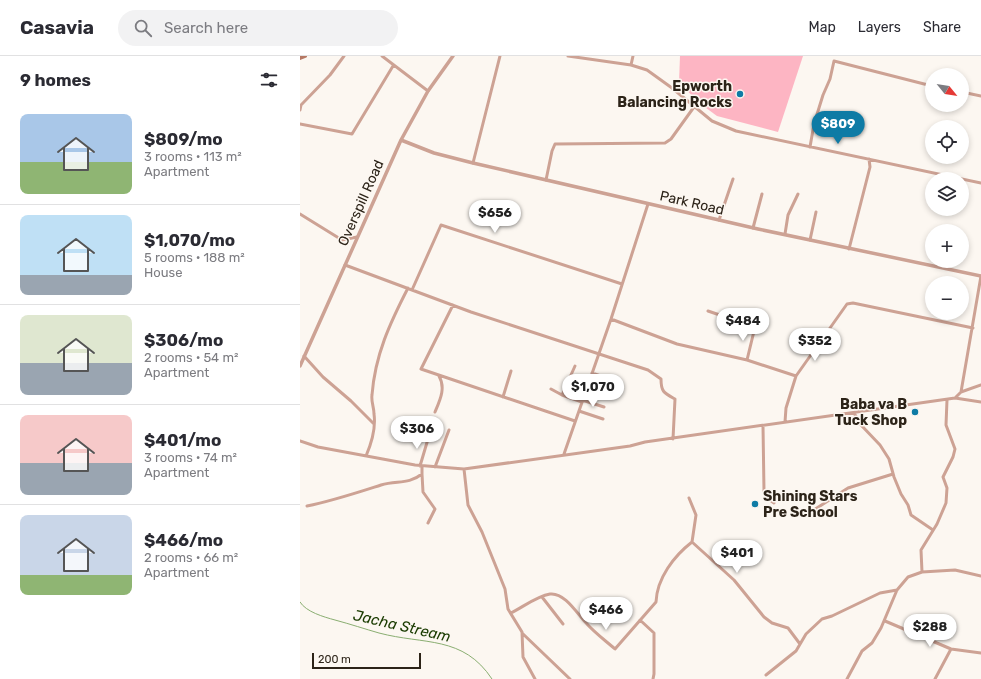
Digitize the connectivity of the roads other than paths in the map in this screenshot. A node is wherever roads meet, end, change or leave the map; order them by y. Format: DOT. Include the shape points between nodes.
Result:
graph roads {
  1 [pos="305,56"];
  2 [pos="344,56"];
  3 [pos="382,56"];
  4 [pos="453,56"];
  5 [pos="500,56"];
  6 [pos="568,56"];
  7 [pos="633,56"];
  8 [pos="300,58"];
  9 [pos="631,64"];
  10 [pos="393,66"];
  11 [pos="925,84"];
  12 [pos="428,91"];
  13 [pos="969,93"];
  14 [pos="981,96"];
  15 [pos="694,107"];
  16 [pos="300,110"];
  17 [pos="300,124"];
  18 [pos="401,140"];
  19 [pos="810,147"];
  20 [pos="869,159"];
  21 [pos="473,164"];
  22 [pos="733,179"];
  23 [pos="546,180"];
  24 [pos="981,183"];
  25 [pos="762,194"];
  26 [pos="798,194"];
  27 [pos="648,204"];
  28 [pos="816,212"];
  29 [pos="300,214"];
  30 [pos="719,220"];
  31 [pos="752,228"];
  32 [pos="785,234"];
  33 [pos="357,237"];
  34 [pos="810,240"];
  35 [pos="849,249"];
  36 [pos="345,265"];
  37 [pos="981,276"];
  38 [pos="622,284"];
  39 [pos="408,288"];
  40 [pos="412,290"];
  41 [pos="452,305"];
  42 [pos="708,311"];
  43 [pos="611,318"];
  44 [pos="973,328"];
  45 [pos="599,354"];
  46 [pos="304,356"];
  47 [pos="747,360"];
  48 [pos="300,366"];
  49 [pos="575,366"];
  50 [pos="512,371"];
  51 [pos="592,373"];
  52 [pos="439,376"];
  53 [pos="796,376"];
  54 [pos="621,383"];
  55 [pos="981,385"];
  56 [pos="550,388"];
  57 [pos="961,392"];
  58 [pos="562,395"];
  59 [pos="503,397"];
  60 [pos="955,398"];
  61 [pos="947,400"];
  62 [pos="582,401"];
  63 [pos="981,402"];
  64 [pos="604,407"];
  65 [pos="579,411"];
  66 [pos="435,412"];
  67 [pos="854,413"];
  68 [pos="603,420"];
  69 [pos="575,421"];
  70 [pos="785,422"];
  71 [pos="374,424"];
  72 [pos="763,426"];
  73 [pos="449,430"];
  74 [pos="428,439"];
  75 [pos="672,439"];
  76 [pos="300,441"];
  77 [pos="564,454"];
  78 [pos="366,456"];
  79 [pos="421,466"];
  80 [pos="435,467"];
  81 [pos="464,469"];
  82 [pos="422,474"];
  83 [pos="893,474"];
  84 [pos="689,498"];
  85 [pos="774,503"];
  86 [pos="307,506"];
  87 [pos="806,515"];
  88 [pos="428,523"];
  89 [pos="933,530"];
  90 [pos="692,542"];
  91 [pos="922,572"];
  92 [pos="981,576"];
  93 [pos="897,590"];
  94 [pos="542,597"];
  95 [pos="511,613"];
  96 [pos="640,620"];
  97 [pos="885,620"];
  98 [pos="563,624"];
  99 [pos="522,632"];
  100 [pos="800,644"];
  101 [pos="951,649"];
  102 [pos="981,653"];
  103 [pos="766,675"];
  104 [pos="535,679"];
  105 [pos="570,679"];
  106 [pos="653,679"];
  107 [pos="847,679"];
  108 [pos="935,679"];
  1 -- 8 [label="main road"];
  2 -- 16 [label="street" via="330,75 301,105"];
  3 -- 10 [label="street"];
  4 -- 12 [label="street, Overspill Road"];
  5 -- 21 [label="street"];
  6 -- 9 [label="street"];
  7 -- 9 [label="street"];
  9 -- 15 [label="street" via="650,72"];
  10 -- 12 [label="street"];
  10 -- 17 [label="street" via="352,134"];
  11 -- 19 [label="street" via="834,60 830,79 822,95"];
  12 -- 18 [label="street, Overspill Road"];
  13 -- 14 [label="street"];
  15 -- 19 [label="street" via="712,121 736,131"];
  15 -- 23 [label="street" via="671,139 665,143 555,144"];
  18 -- 21 [label="street, Park Road"];
  18 -- 33 [label="street, Overspill Road"];
  19 -- 20 [label="street"];
  20 -- 24 [label="street"];
  20 -- 35 [label="street" via="870,167"];
  21 -- 23 [label="street, Park Road"];
  22 -- 30 [label="street"];
  23 -- 27 [label="street, Park Road"];
  25 -- 31 [label="street"];
  26 -- 32 [label="street" via="788,215"];
  27 -- 30 [label="street, Park Road"];
  27 -- 38 [label="street"];
  28 -- 34 [label="street"];
  29 -- 33 [label="street" via="342,240"];
  30 -- 31 [label="street, Park Road"];
  31 -- 32 [label="street, Park Road"];
  32 -- 34 [label="street, Park Road"];
  33 -- 36 [label="street, Overspill Road"];
  34 -- 35 [label="street, Park Road"];
  35 -- 37 [label="street, Park Road"];
  36 -- 39 [label="street"];
  36 -- 46 [label="street, Overspill Road"];
  37 -- 44 [label="street"];
  38 -- 40 [label="street" via="442,224"];
  38 -- 43 [label="street"];
  39 -- 40 [label="street"];
  39 -- 71 [label="street" via="380,350 372,394"];
  40 -- 41 [label="street"];
  41 -- 45 [label="street"];
  41 -- 52 [label="street" via="421,368"];
  42 -- 47 [label="street" via="755,327"];
  43 -- 45 [label="street"];
  43 -- 47 [label="street" via="677,344"];
  44 -- 53 [label="street" via="848,304"];
  44 -- 57 [label="street"];
  45 -- 51 [label="street"];
  45 -- 75 [label="street" via="648,370 660,379 661,390 675,399"];
  46 -- 48 [label="street, Overspill Road"];
  46 -- 71 [label="street" via="323,378"];
  47 -- 53 [label="street"];
  49 -- 58 [label="street"];
  50 -- 59 [label="street"];
  51 -- 54 [label="street"];
  51 -- 62 [label="street"];
  52 -- 59 [label="street"];
  52 -- 66 [label="street" via="443,389"];
  53 -- 70 [label="street" via="786,408"];
  55 -- 57 [label="street"];
  56 -- 58 [label="street"];
  57 -- 60 [label="street"];
  58 -- 62 [label="street"];
  59 -- 69 [label="street"];
  60 -- 61 [label="street"];
  60 -- 63 [label="street"];
  61 -- 67 [label="street"];
  61 -- 89 [label="street" via="946,425 954,453 943,477 947,488 945,505"];
  62 -- 64 [label="street"];
  62 -- 65 [label="street"];
  65 -- 68 [label="street"];
  65 -- 69 [label="street"];
  67 -- 70 [label="street"];
  67 -- 83 [label="street" via="861,425 885,451 891,462"];
  69 -- 77 [label="street"];
  70 -- 72 [label="street"];
  71 -- 78 [label="street" via="372,442"];
  72 -- 75 [label="street"];
  72 -- 85 [label="street" via="764,490 767,498"];
  73 -- 80 [label="street"];
  74 -- 79 [label="street"];
  75 -- 77 [label="street"];
  76 -- 78 [label="street"];
  77 -- 81 [label="street"];
  78 -- 79 [label="street"];
  79 -- 80 [label="street"];
  79 -- 82 [label="street"];
  80 -- 81 [label="street"];
  81 -- 95 [label="street" via="468,505 497,568"];
  82 -- 86 [label="street" via="413,481 382,485"];
  82 -- 88 [label="street" via="422,492 435,509"];
  83 -- 87 [label="street" via="848,488"];
  83 -- 89 [label="street" via="911,515"];
  84 -- 90 [label="street" via="696,515"];
  89 -- 91 [label="street" via="920,552"];
  90 -- 96 [label="street" via="668,566 656,594 656,602"];
  90 -- 100 [label="street" via="734,580 764,617 772,623 788,628"];
  91 -- 92 [label="street" via="955,570"];
  91 -- 93 [label="street" via="908,577"];
  93 -- 97 [label="street"];
  93 -- 100 [label="street" via="884,592 822,619 809,630"];
  94 -- 95 [label="street"];
  94 -- 96 [label="street" via="552,594 561,598 615,649"];
  94 -- 98 [label="street"];
  95 -- 99 [label="street"];
  96 -- 106 [label="street" via="654,633"];
  97 -- 101 [label="street"];
  97 -- 107 [label="street" via="872,644 862,651"];
  99 -- 104 [label="street" via="523,657"];
  99 -- 105 [label="street"];
  100 -- 103 [label="street" via="788,659"];
  101 -- 102 [label="street"];
  101 -- 108 [label="street"];
}
